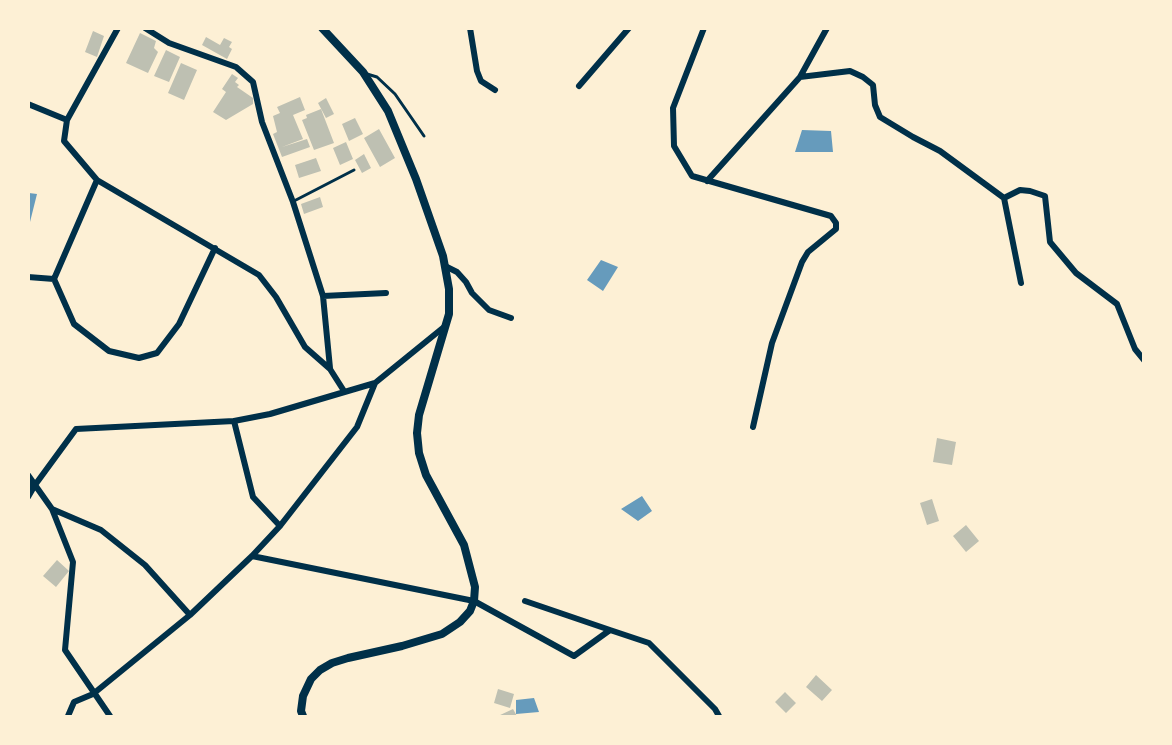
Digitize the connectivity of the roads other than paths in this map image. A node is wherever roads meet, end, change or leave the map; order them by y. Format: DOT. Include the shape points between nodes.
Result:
graph roads {
  1 [pos="118,28"];
  2 [pos="145,28"];
  3 [pos="470,28"];
  4 [pos="629,28"];
  5 [pos="705,28"];
  6 [pos="827,28"];
  7 [pos="322,29"];
  8 [pos="363,72"];
  9 [pos="800,77"];
  10 [pos="579,86"];
  11 [pos="495,90"];
  12 [pos="28,104"];
  13 [pos="67,120"];
  14 [pos="424,136"];
  15 [pos="354,170"];
  16 [pos="96,180"];
  17 [pos="707,181"];
  18 [pos="1004,198"];
  19 [pos="292,202"];
  20 [pos="215,248"];
  21 [pos="445,266"];
  22 [pos="28,277"];
  23 [pos="54,279"];
  24 [pos="1022,283"];
  25 [pos="386,293"];
  26 [pos="323,296"];
  27 [pos="511,318"];
  28 [pos="447,325"];
  29 [pos="1143,360"];
  30 [pos="330,369"];
  31 [pos="375,383"];
  32 [pos="344,391"];
  33 [pos="234,421"];
  34 [pos="753,427"];
  35 [pos="28,475"];
  36 [pos="31,486"];
  37 [pos="28,497"];
  38 [pos="52,509"];
  39 [pos="280,526"];
  40 [pos="252,556"];
  41 [pos="474,601"];
  42 [pos="525,601"];
  43 [pos="190,615"];
  44 [pos="610,630"];
  45 [pos="93,693"];
  46 [pos="68,717"];
  47 [pos="110,717"];
  48 [pos="303,717"];
  49 [pos="719,717"];
  1 -- 13 [label="street"];
  2 -- 19 [label="street" via="169,43 236,67 253,82 262,122"];
  3 -- 11 [label="street" via="481,81"];
  4 -- 10 [label="street"];
  5 -- 17 [label="street" via="673,108 674,146 692,176"];
  6 -- 9 [label="street"];
  7 -- 8 [label="main road"];
  8 -- 14 [label="lane" via="395,94"];
  8 -- 21 [label="main road" via="388,111"];
  9 -- 17 [label="street"];
  9 -- 18 [label="street" via="850,71 863,77 873,85 880,117 940,151"];
  12 -- 13 [label="street"];
  13 -- 16 [label="street" via="64,141"];
  15 -- 19 [label="lane"];
  16 -- 20 [label="street"];
  16 -- 23 [label="street"];
  17 -- 34 [label="street" via="831,216 836,223 836,229 802,262 772,343"];
  18 -- 24 [label="street"];
  18 -- 29 [label="street" via="1020,190 1045,196 1050,242 1076,273 1118,304"];
  19 -- 26 [label="street"];
  20 -- 23 [label="street" via="179,324 157,353 139,358 109,351 74,324"];
  20 -- 30 [label="street" via="259,275 305,347"];
  21 -- 27 [label="street" via="466,282 489,310"];
  21 -- 28 [label="main road" via="449,289"];
  22 -- 23 [label="street"];
  25 -- 26 [label="street"];
  26 -- 30 [label="street"];
  28 -- 31 [label="street"];
  28 -- 41 [label="main road" via="417,433 426,475 464,545 475,587"];
  30 -- 32 [label="street"];
  31 -- 32 [label="street"];
  31 -- 39 [label="street" via="357,427"];
  32 -- 33 [label="street"];
  33 -- 36 [label="street" via="76,429"];
  33 -- 39 [label="street" via="253,497"];
  35 -- 36 [label="street"];
  36 -- 37 [label="street"];
  36 -- 38 [label="street"];
  38 -- 43 [label="street" via="101,530 146,565"];
  38 -- 45 [label="street" via="73,562 65,650"];
  39 -- 40 [label="street"];
  40 -- 41 [label="street"];
  40 -- 43 [label="street"];
  41 -- 44 [label="street" via="574,656"];
  41 -- 48 [label="main road" via="471,611 442,634 348,658 320,670 303,696"];
  42 -- 44 [label="street"];
  43 -- 45 [label="street"];
  44 -- 49 [label="street" via="649,643"];
  45 -- 46 [label="street" via="74,702"];
  45 -- 47 [label="street"];
}
